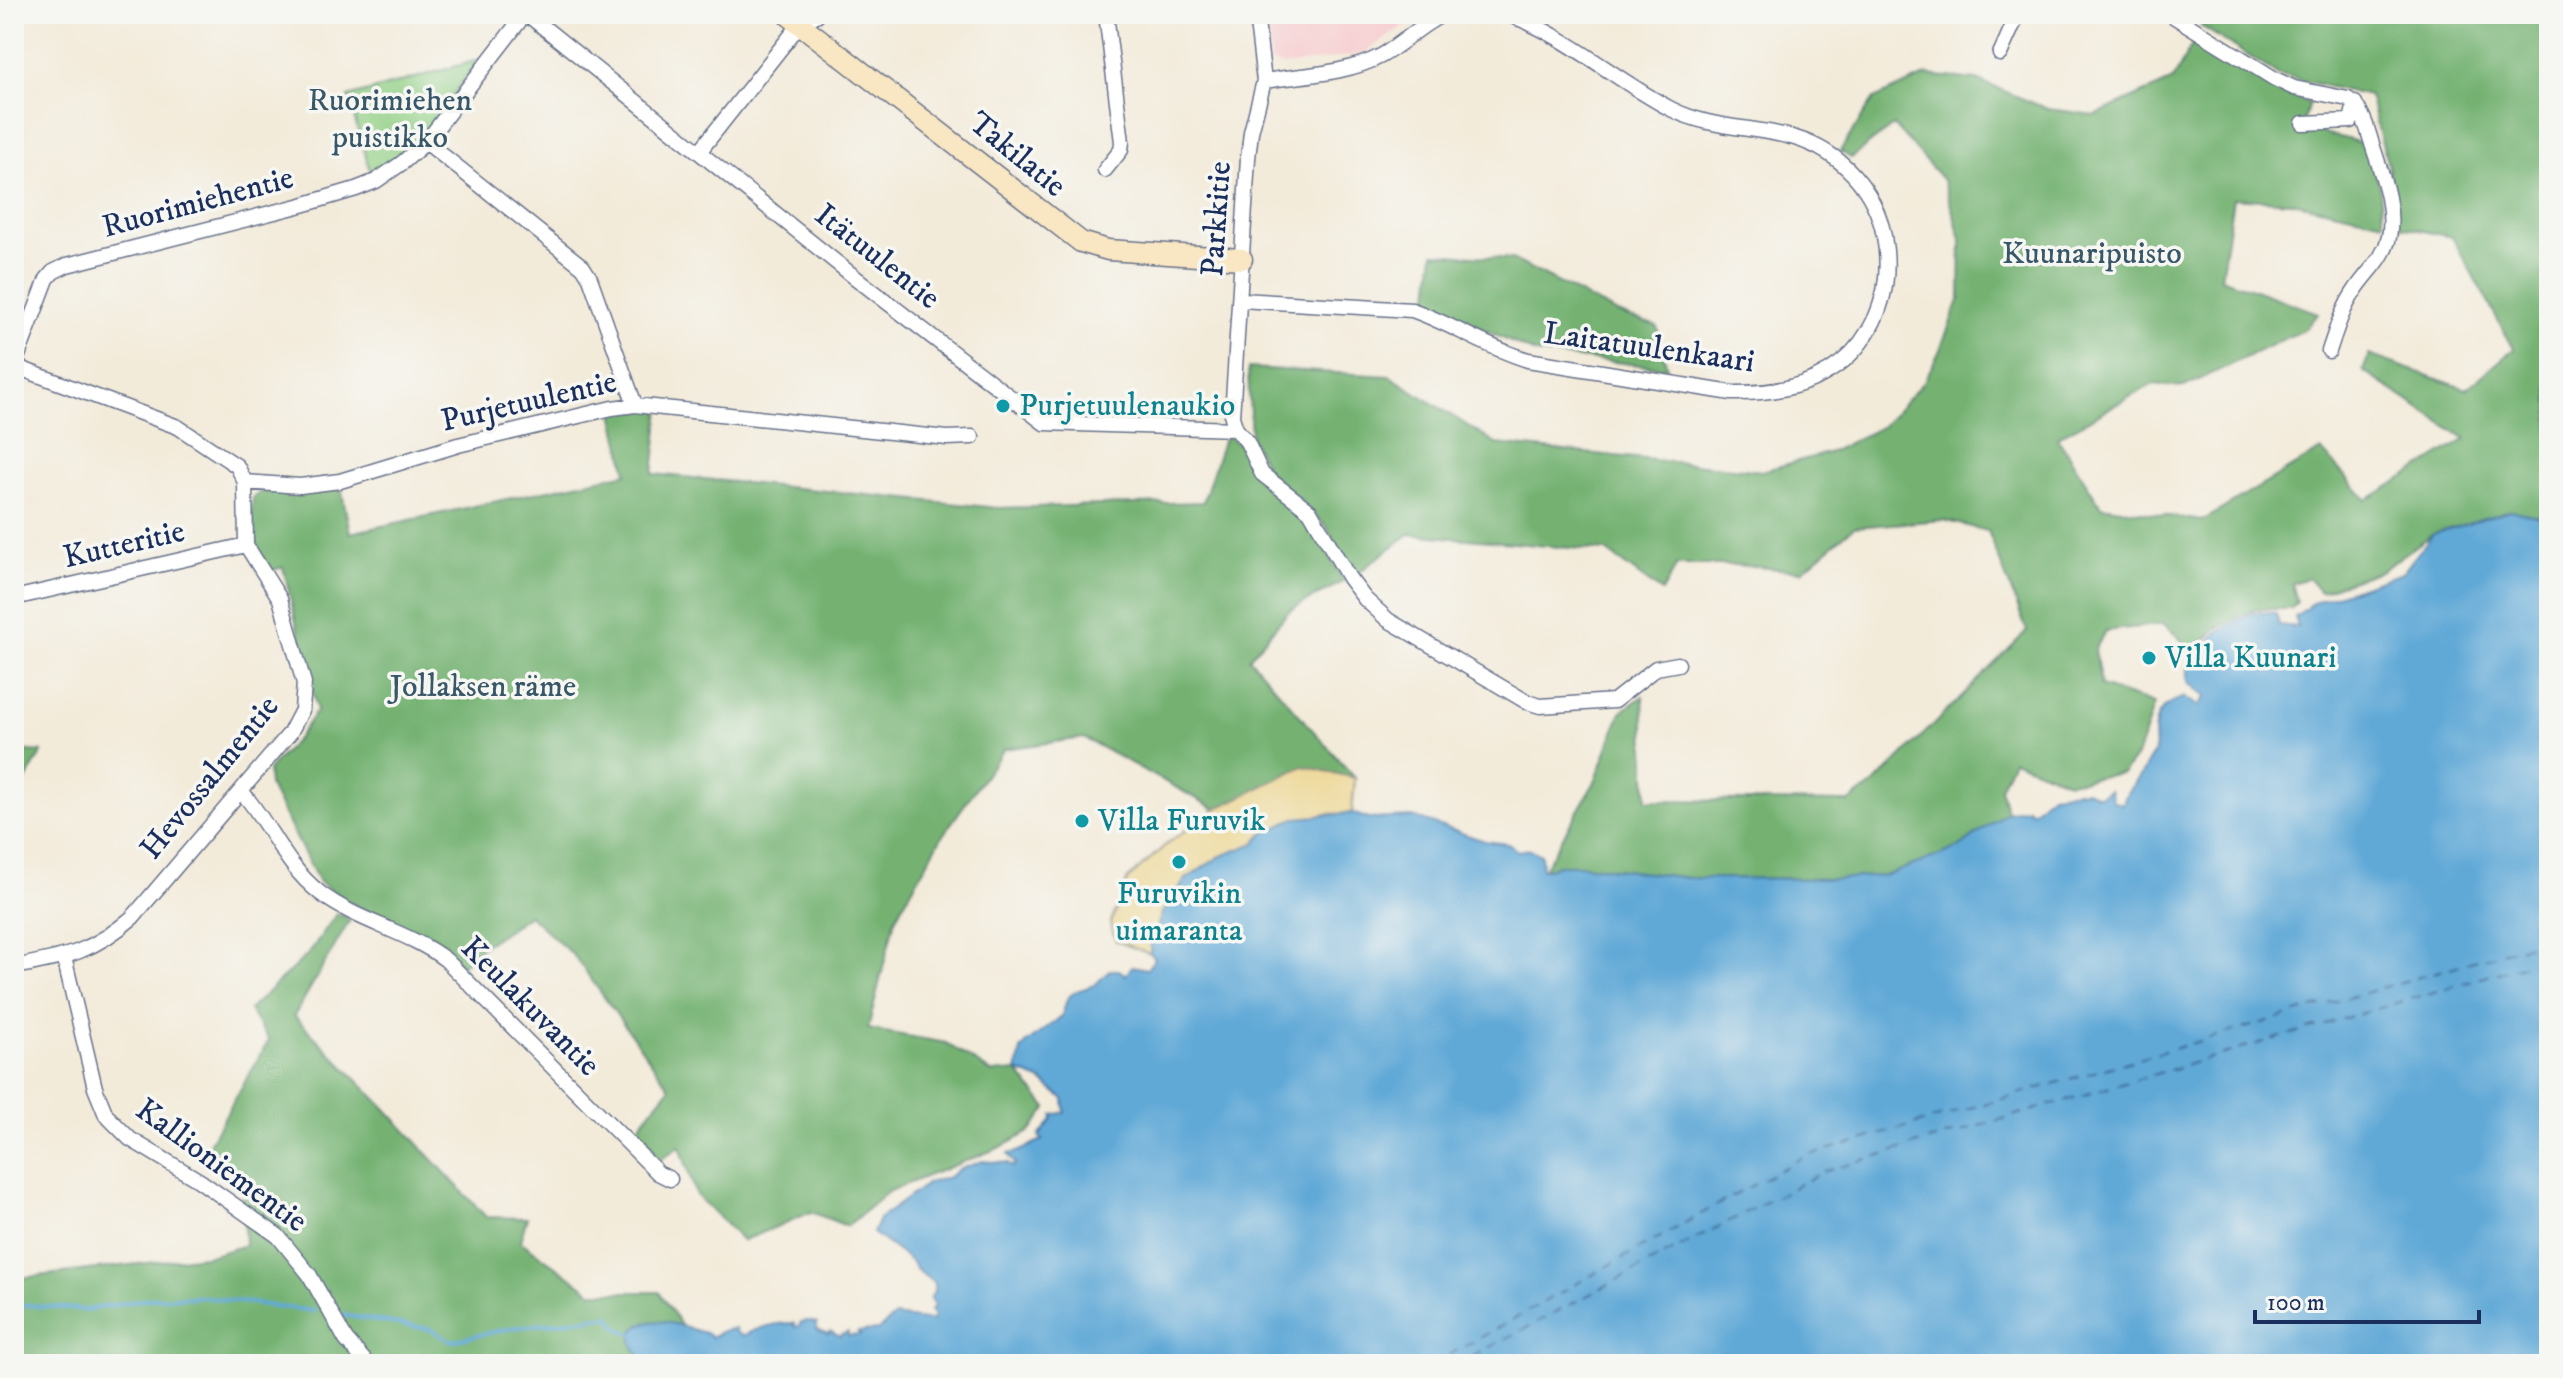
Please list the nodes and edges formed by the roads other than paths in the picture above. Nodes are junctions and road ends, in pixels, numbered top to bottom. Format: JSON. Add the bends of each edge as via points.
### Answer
{"nodes":[{"id":1,"x":526,"y":14,"type":"edge"},
{"id":2,"x":1106,"y":14,"type":"edge"},
{"id":3,"x":1256,"y":14,"type":"edge"},
{"id":4,"x":1444,"y":14,"type":"edge"},
{"id":5,"x":1507,"y":14,"type":"edge"},
{"id":6,"x":2018,"y":14,"type":"edge"},
{"id":7,"x":2170,"y":14,"type":"edge"},
{"id":8,"x":802,"y":17,"type":"edge"},
{"id":9,"x":2000,"y":54,"type":"dead end"},
{"id":10,"x":1264,"y":81,"type":"junction"},
{"id":11,"x":2355,"y":103,"type":"junction"},
{"id":12,"x":2303,"y":123,"type":"dead end"},
{"id":13,"x":426,"y":142,"type":"junction"},
{"id":14,"x":699,"y":152,"type":"junction"},
{"id":15,"x":1105,"y":170,"type":"dead end"},
{"id":16,"x":1242,"y":259,"type":"junction"},
{"id":17,"x":1240,"y":300,"type":"junction"},
{"id":18,"x":2329,"y":351,"type":"dead end"},
{"id":19,"x":14,"y":366,"type":"edge"},
{"id":20,"x":635,"y":405,"type":"junction"},
{"id":21,"x":1236,"y":429,"type":"junction"},
{"id":22,"x":972,"y":437,"type":"dead end"},
{"id":23,"x":245,"y":482,"type":"junction"},
{"id":24,"x":246,"y":545,"type":"junction"},
{"id":25,"x":14,"y":598,"type":"edge"},
{"id":26,"x":1678,"y":664,"type":"dead end"},
{"id":27,"x":241,"y":791,"type":"junction"},
{"id":28,"x":64,"y":957,"type":"junction"},
{"id":29,"x":14,"y":967,"type":"edge"},
{"id":30,"x":670,"y":1179,"type":"dead end"},
{"id":31,"x":364,"y":1360,"type":"dead end"}],
"edges":[{"from":1,"to":13,"type":"street","name":"Ruorimiehentie"},
{"from":1,"to":14,"type":"street","name":"Itätuulentie"},
{"from":2,"to":15,"type":"street","via":[[1122,142]]},
{"from":3,"to":10,"type":"street","name":"Parkkitie"},
{"from":4,"to":10,"type":"street","via":[[1365,63]]},
{"from":5,"to":17,"type":"street","name":"Laitatuulenkaari","via":[[1542,29],[1669,108],[1720,126],[1796,138],[1825,151],[1858,179],[1881,220],[1887,267],[1879,311],[1856,348],[1809,383],[1732,393],[1528,360],[1412,310]]},
{"from":6,"to":9,"type":"street"},
{"from":7,"to":11,"type":"street","via":[[2275,79]]},
{"from":8,"to":14,"type":"street"},
{"from":8,"to":16,"type":"street","name":"Takilatie","via":[[1081,242],[1108,250]]},
{"from":10,"to":16,"type":"street","name":"Parkkitie","via":[[1251,132]]},
{"from":11,"to":12,"type":"street","via":[[2351,121]]},
{"from":11,"to":18,"type":"street","via":[[2385,183],[2390,226],[2382,256],[2347,303]]},
{"from":13,"to":19,"type":"street","name":"Ruorimiehentie","via":[[389,173],[356,189],[59,268],[47,279]]},
{"from":13,"to":20,"type":"street","via":[[583,267]]},
{"from":14,"to":21,"type":"street","name":"Itätuulentie","via":[[1044,423]]},
{"from":16,"to":17,"type":"street","name":"Parkkitie"},
{"from":17,"to":21,"type":"street","name":"Parkkitie","via":[[1232,417]]},
{"from":19,"to":23,"type":"street","via":[[178,427],[237,466]]},
{"from":20,"to":22,"type":"street","name":"Purjetuulentie"},
{"from":20,"to":23,"type":"street","name":"Purjetuulentie","via":[[458,445],[340,481],[300,486]]},
{"from":21,"to":26,"type":"street","via":[[1262,474],[1310,511],[1374,609],[1527,702],[1540,706],[1614,701],[1656,668]]},
{"from":23,"to":24,"type":"street"},
{"from":24,"to":25,"type":"street","name":"Kutteritie"},
{"from":24,"to":27,"type":"street","name":"Hevossalmentie","via":[[280,599],[305,697],[295,726]]},
{"from":27,"to":28,"type":"street","name":"Hevossalmentie","via":[[133,917],[97,945]]},
{"from":27,"to":30,"type":"street","name":"Keulakuvantie","via":[[280,851],[312,887],[446,960],[647,1163]]},
{"from":28,"to":29,"type":"street","name":"Hevossalmentie"},
{"from":28,"to":31,"type":"street","name":"Kallioniementie","via":[[106,1115],[130,1139],[278,1236]]}]}
